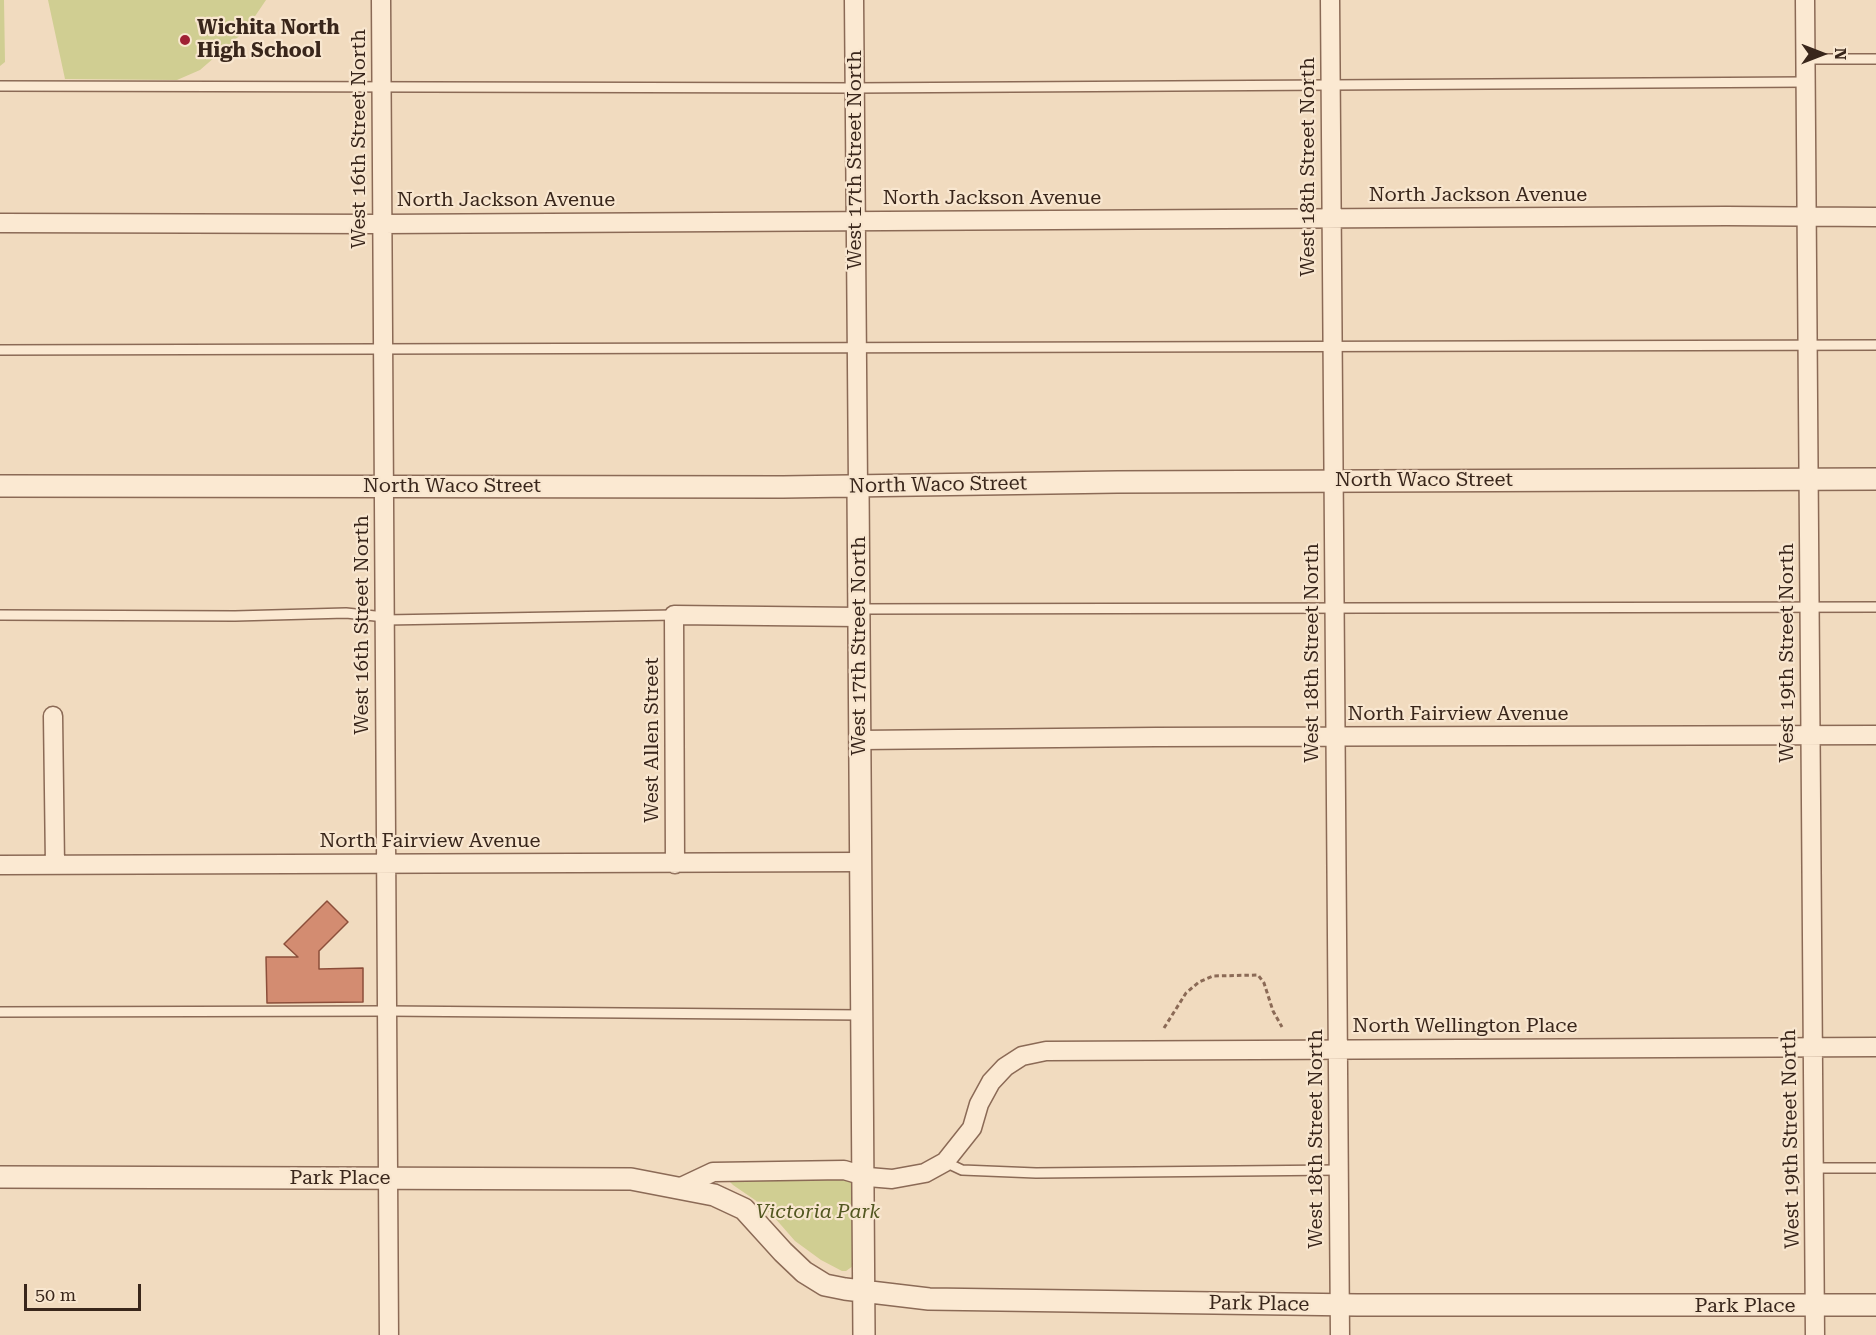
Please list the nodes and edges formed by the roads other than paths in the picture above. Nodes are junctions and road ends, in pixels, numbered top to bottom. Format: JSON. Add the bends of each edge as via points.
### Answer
{"nodes":[{"id":1,"x":381,"y":0,"type":"edge"},
{"id":2,"x":854,"y":0,"type":"edge"},
{"id":3,"x":1330,"y":0,"type":"edge"},
{"id":4,"x":1805,"y":0,"type":"edge"},
{"id":5,"x":1806,"y":59,"type":"junction"},
{"id":6,"x":1876,"y":59,"type":"edge"},
{"id":7,"x":1806,"y":82,"type":"junction"},
{"id":8,"x":1330,"y":85,"type":"junction"},
{"id":9,"x":0,"y":86,"type":"edge"},
{"id":10,"x":382,"y":87,"type":"junction"},
{"id":11,"x":855,"y":88,"type":"junction"},
{"id":12,"x":1808,"y":217,"type":"junction"},
{"id":13,"x":1876,"y":217,"type":"edge"},
{"id":14,"x":1331,"y":219,"type":"junction"},
{"id":15,"x":856,"y":221,"type":"junction"},
{"id":16,"x":0,"y":223,"type":"edge"},
{"id":17,"x":382,"y":224,"type":"junction"},
{"id":18,"x":1808,"y":345,"type":"junction"},
{"id":19,"x":1876,"y":345,"type":"edge"},
{"id":20,"x":1332,"y":346,"type":"junction"},
{"id":21,"x":857,"y":347,"type":"junction"},
{"id":22,"x":383,"y":349,"type":"junction"},
{"id":23,"x":0,"y":350,"type":"edge"},
{"id":24,"x":1809,"y":478,"type":"junction"},
{"id":25,"x":1876,"y":479,"type":"edge"},
{"id":26,"x":1333,"y":481,"type":"junction"},
{"id":27,"x":0,"y":486,"type":"edge"},
{"id":28,"x":384,"y":486,"type":"junction"},
{"id":29,"x":858,"y":486,"type":"junction"},
{"id":30,"x":1810,"y":607,"type":"junction"},
{"id":31,"x":1876,"y":607,"type":"edge"},
{"id":32,"x":1334,"y":608,"type":"junction"},
{"id":33,"x":859,"y":613,"type":"junction"},
{"id":34,"x":0,"y":615,"type":"edge"},
{"id":35,"x":674,"y":615,"type":"junction"},
{"id":36,"x":385,"y":618,"type":"junction"},
{"id":37,"x":53,"y":716,"type":"dead end"},
{"id":38,"x":1876,"y":735,"type":"edge"},
{"id":39,"x":1810,"y":736,"type":"junction"},
{"id":40,"x":1335,"y":737,"type":"junction"},
{"id":41,"x":860,"y":740,"type":"junction"},
{"id":42,"x":861,"y":862,"type":"junction"},
{"id":43,"x":386,"y":864,"type":"junction"},
{"id":44,"x":675,"y":864,"type":"junction"},
{"id":45,"x":0,"y":865,"type":"edge"},
{"id":46,"x":55,"y":865,"type":"junction"},
{"id":47,"x":387,"y":1011,"type":"junction"},
{"id":48,"x":0,"y":1012,"type":"edge"},
{"id":49,"x":862,"y":1015,"type":"junction"},
{"id":50,"x":1812,"y":1047,"type":"junction"},
{"id":51,"x":1876,"y":1047,"type":"edge"},
{"id":52,"x":1338,"y":1049,"type":"junction"},
{"id":53,"x":945,"y":1162,"type":"junction"},
{"id":54,"x":1814,"y":1168,"type":"junction"},
{"id":55,"x":1876,"y":1168,"type":"edge"},
{"id":56,"x":1339,"y":1170,"type":"junction"},
{"id":57,"x":863,"y":1176,"type":"junction"},
{"id":58,"x":0,"y":1177,"type":"edge"},
{"id":59,"x":388,"y":1178,"type":"junction"},
{"id":60,"x":679,"y":1188,"type":"junction"},
{"id":61,"x":864,"y":1291,"type":"junction"},
{"id":62,"x":1340,"y":1305,"type":"junction"},
{"id":63,"x":1876,"y":1305,"type":"edge"},
{"id":64,"x":1815,"y":1306,"type":"junction"},
{"id":65,"x":389,"y":1335,"type":"edge"},
{"id":66,"x":864,"y":1335,"type":"edge"},
{"id":67,"x":1340,"y":1335,"type":"edge"},
{"id":68,"x":1815,"y":1335,"type":"edge"}],
"edges":[{"from":1,"to":10,"type":"street","name":"West 16th Street North"},
{"from":2,"to":11,"type":"street","name":"West 17th Street North"},
{"from":3,"to":8,"type":"street","name":"West 18th Street North"},
{"from":4,"to":5,"type":"street","name":"West 19th Street North"},
{"from":5,"to":6,"type":"lane"},
{"from":5,"to":7,"type":"street","name":"West 19th Street North"},
{"from":7,"to":8,"type":"lane"},
{"from":7,"to":12,"type":"street","name":"West 19th Street North"},
{"from":8,"to":11,"type":"lane"},
{"from":8,"to":14,"type":"street","name":"West 18th Street North"},
{"from":9,"to":10,"type":"lane"},
{"from":10,"to":11,"type":"lane"},
{"from":10,"to":17,"type":"street","name":"West 16th Street North"},
{"from":11,"to":15,"type":"street","name":"West 17th Street North"},
{"from":12,"to":13,"type":"street","name":"North Jackson Avenue"},
{"from":12,"to":14,"type":"street","name":"North Jackson Avenue"},
{"from":12,"to":18,"type":"street","name":"West 19th Street North"},
{"from":14,"to":15,"type":"street","name":"North Jackson Avenue"},
{"from":14,"to":20,"type":"street","name":"West 18th Street North"},
{"from":15,"to":17,"type":"street","name":"North Jackson Avenue"},
{"from":15,"to":21,"type":"street","name":"West 17th Street North"},
{"from":16,"to":17,"type":"street","name":"North Jackson Avenue"},
{"from":17,"to":22,"type":"street","name":"West 16th Street North"},
{"from":18,"to":19,"type":"lane"},
{"from":18,"to":20,"type":"lane"},
{"from":18,"to":24,"type":"street","name":"West 19th Street North"},
{"from":20,"to":21,"type":"lane"},
{"from":20,"to":26,"type":"street","name":"West 18th Street North"},
{"from":21,"to":22,"type":"lane"},
{"from":21,"to":29,"type":"street","name":"West 17th Street North"},
{"from":22,"to":23,"type":"lane"},
{"from":22,"to":28,"type":"street","name":"West 16th Street North"},
{"from":24,"to":25,"type":"street","name":"North Waco Street"},
{"from":24,"to":26,"type":"street","name":"North Waco Street"},
{"from":24,"to":30,"type":"street","name":"West 19th Street North"},
{"from":26,"to":29,"type":"street","name":"North Waco Street"},
{"from":26,"to":32,"type":"street","name":"West 18th Street North"},
{"from":27,"to":28,"type":"street","name":"North Waco Street"},
{"from":28,"to":29,"type":"street","name":"North Waco Street"},
{"from":28,"to":36,"type":"street","name":"West 16th Street North"},
{"from":29,"to":33,"type":"street","name":"West 17th Street North"},
{"from":30,"to":31,"type":"lane"},
{"from":30,"to":32,"type":"lane"},
{"from":30,"to":39,"type":"street","name":"West 19th Street North"},
{"from":32,"to":33,"type":"lane"},
{"from":32,"to":40,"type":"street","name":"West 18th Street North"},
{"from":33,"to":35,"type":"street"},
{"from":33,"to":41,"type":"street","name":"West 17th Street North"},
{"from":34,"to":36,"type":"lane","via":[[346,614]]},
{"from":35,"to":36,"type":"lane"},
{"from":35,"to":44,"type":"street","name":"West Allen Street"},
{"from":36,"to":43,"type":"street","name":"West 16th Street North"},
{"from":37,"to":46,"type":"street"},
{"from":38,"to":39,"type":"street","name":"North Fairview Avenue"},
{"from":39,"to":40,"type":"street","name":"North Fairview Avenue"},
{"from":39,"to":50,"type":"street","name":"West 19th Street North"},
{"from":40,"to":41,"type":"street","name":"North Fairview Avenue"},
{"from":40,"to":52,"type":"street","name":"West 18th Street North"},
{"from":41,"to":42,"type":"street","name":"West 17th Street North"},
{"from":42,"to":44,"type":"street","name":"North Fairview Avenue"},
{"from":42,"to":49,"type":"street","name":"West 17th Street North"},
{"from":43,"to":44,"type":"street","name":"North Fairview Avenue"},
{"from":43,"to":46,"type":"street","name":"North Fairview Avenue"},
{"from":43,"to":47,"type":"street","name":"West 16th Street North"},
{"from":45,"to":46,"type":"street","name":"North Fairview Avenue"},
{"from":47,"to":48,"type":"lane"},
{"from":47,"to":49,"type":"lane"},
{"from":47,"to":59,"type":"street","name":"West 16th Street North"},
{"from":49,"to":57,"type":"street","name":"West 17th Street North"},
{"from":50,"to":51,"type":"street","name":"North Wellington Place"},
{"from":50,"to":52,"type":"street","name":"North Wellington Place"},
{"from":50,"to":54,"type":"street","name":"West 19th Street North"},
{"from":52,"to":53,"type":"street","name":"North Wellington Place","via":[[1046,1051],[1022,1056],[991,1082],[972,1128]]},
{"from":52,"to":56,"type":"street","name":"West 18th Street North"},
{"from":53,"to":56,"type":"lane","via":[[962,1170],[1036,1173]]},
{"from":53,"to":57,"type":"street","name":"North Wellington Place","via":[[924,1173],[892,1179]]},
{"from":54,"to":55,"type":"lane"},
{"from":54,"to":64,"type":"street","name":"West 19th Street North"},
{"from":56,"to":62,"type":"street","name":"West 18th Street North"},
{"from":57,"to":60,"type":"street","via":[[844,1170],[713,1172]]},
{"from":57,"to":61,"type":"street","name":"West 17th Street North"},
{"from":58,"to":59,"type":"street","name":"Park Place"},
{"from":59,"to":60,"type":"street","name":"Park Place","via":[[631,1179]]},
{"from":59,"to":65,"type":"street","name":"West 16th Street North"},
{"from":60,"to":61,"type":"street","name":"Park Place","via":[[714,1194],[744,1209],[804,1272],[825,1285]]},
{"from":61,"to":62,"type":"street","name":"Park Place","via":[[929,1299]]},
{"from":61,"to":66,"type":"street","name":"West 17th Street North"},
{"from":62,"to":64,"type":"street","name":"Park Place"},
{"from":62,"to":67,"type":"street","name":"West 18th Street North"},
{"from":63,"to":64,"type":"street","name":"Park Place"},
{"from":64,"to":68,"type":"street","name":"West 19th Street North"}]}
